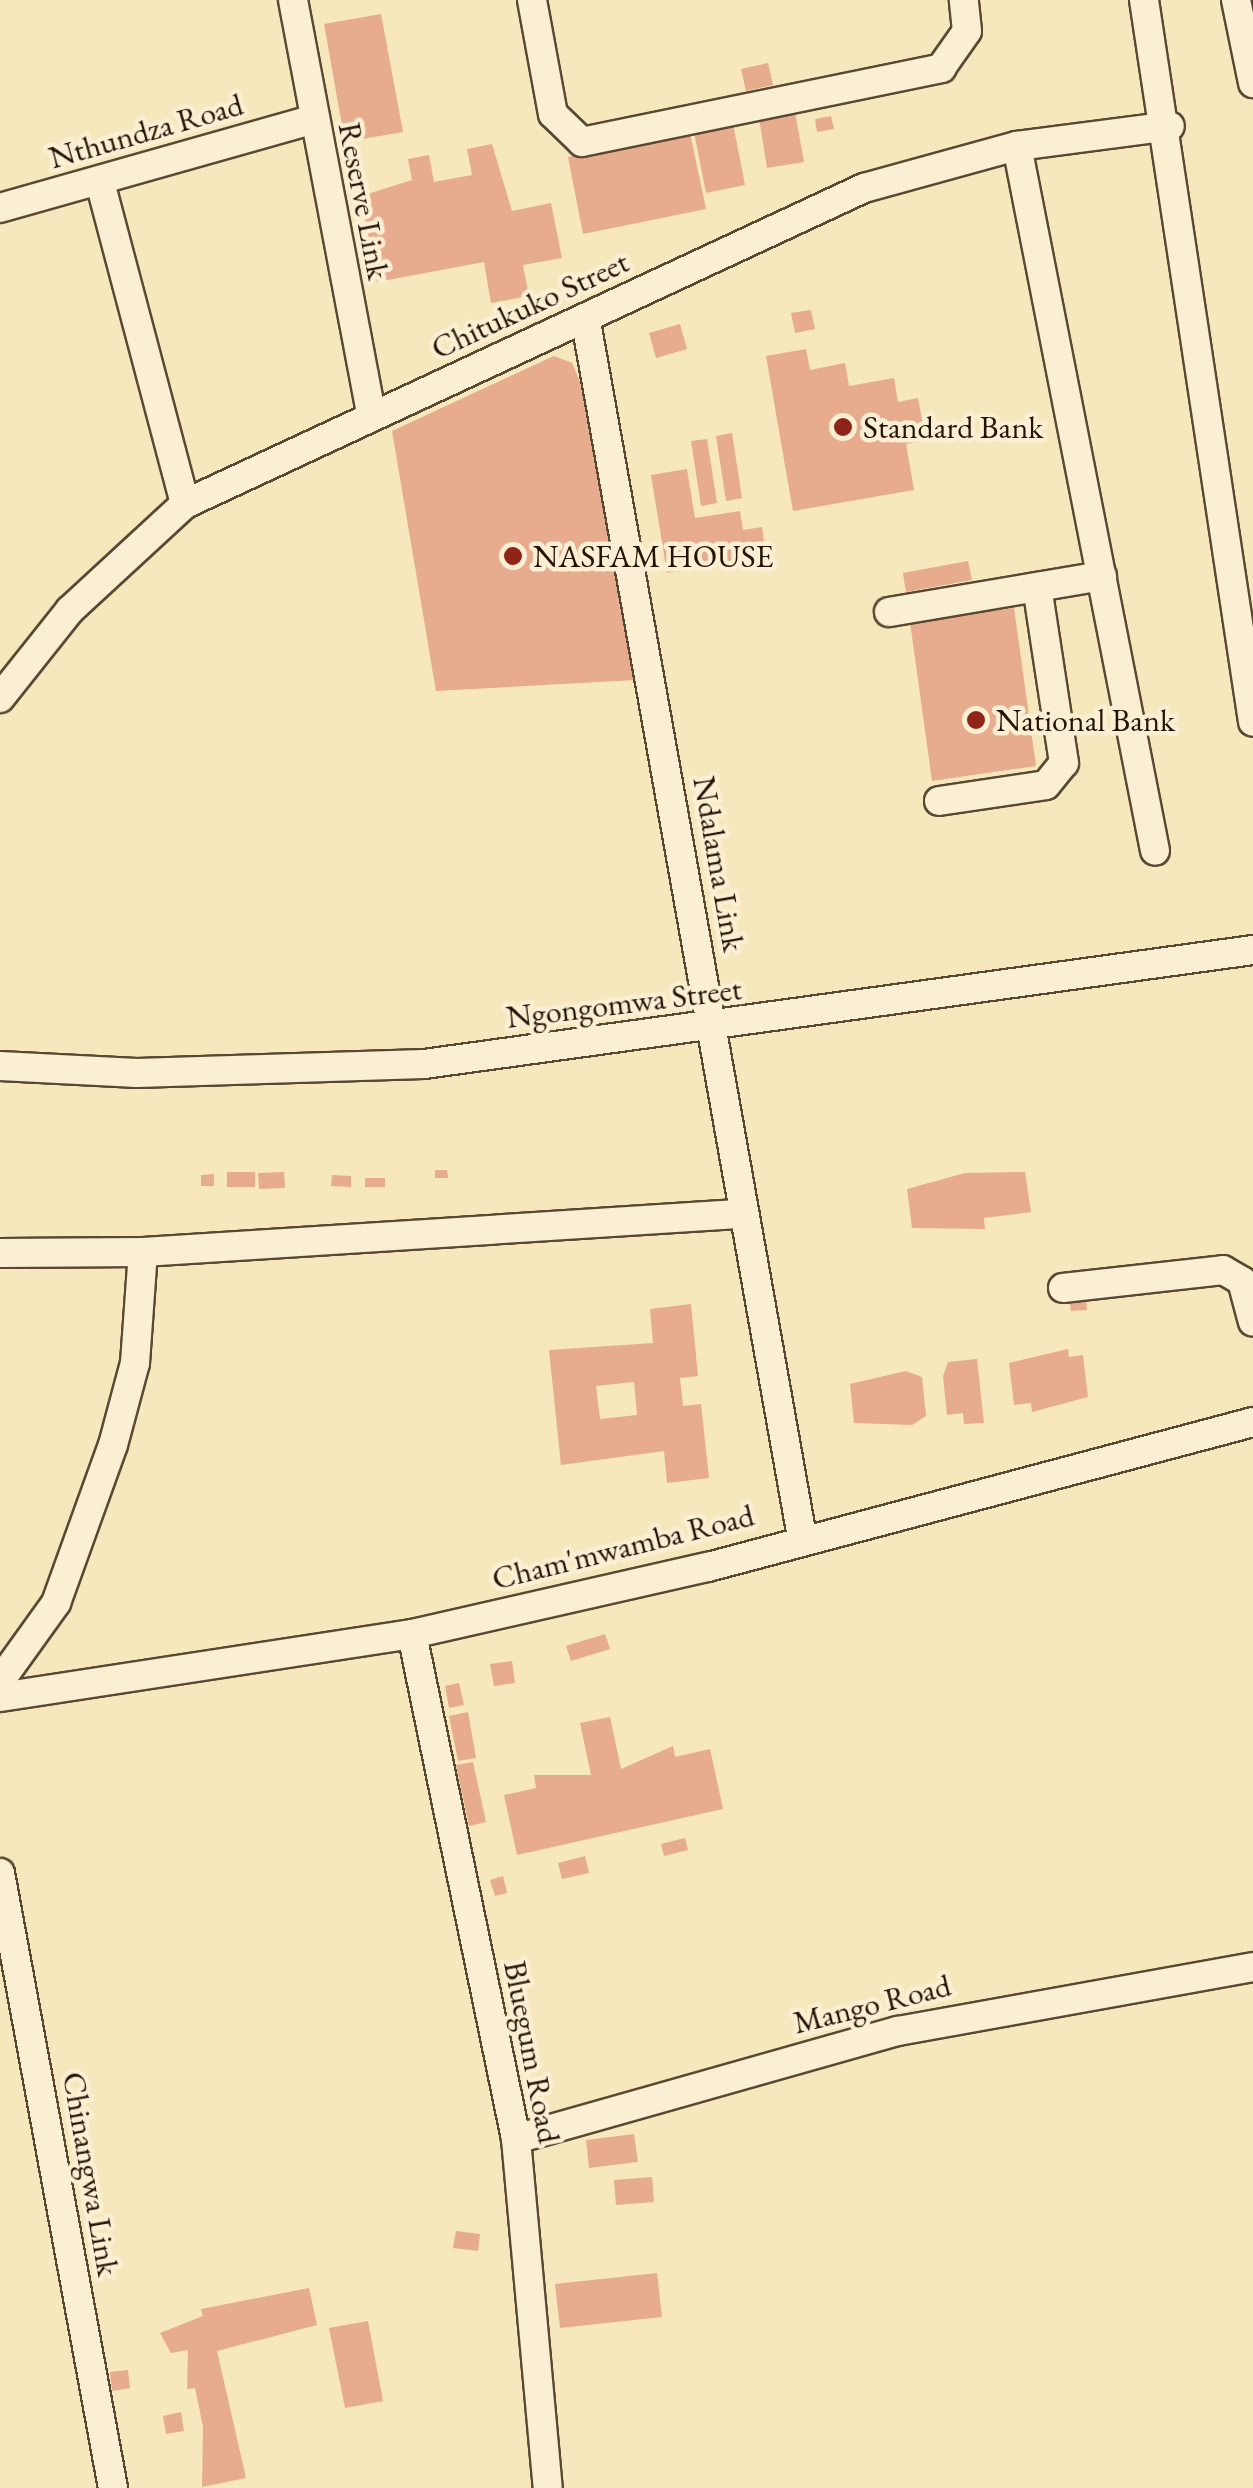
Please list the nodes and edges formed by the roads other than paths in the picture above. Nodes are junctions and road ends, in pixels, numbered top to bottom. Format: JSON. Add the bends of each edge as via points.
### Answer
{"nodes":[{"id":1,"x":293,"y":0,"type":"edge"},
{"id":2,"x":532,"y":0,"type":"edge"},
{"id":3,"x":964,"y":0,"type":"edge"},
{"id":4,"x":1144,"y":0,"type":"edge"},
{"id":5,"x":1236,"y":0,"type":"edge"},
{"id":6,"x":1253,"y":83,"type":"edge"},
{"id":7,"x":312,"y":120,"type":"junction"},
{"id":8,"x":1170,"y":126,"type":"junction"},
{"id":9,"x":1017,"y":146,"type":"junction"},
{"id":10,"x":100,"y":182,"type":"junction"},
{"id":11,"x":0,"y":208,"type":"edge"},
{"id":12,"x":586,"y":322,"type":"junction"},
{"id":13,"x":370,"y":414,"type":"junction"},
{"id":14,"x":185,"y":504,"type":"junction"},
{"id":15,"x":1102,"y":576,"type":"junction"},
{"id":16,"x":1037,"y":587,"type":"junction"},
{"id":17,"x":890,"y":612,"type":"dead end"},
{"id":18,"x":1248,"y":645,"type":"edge"},
{"id":19,"x":0,"y":698,"type":"edge"},
{"id":20,"x":1253,"y":722,"type":"edge"},
{"id":21,"x":939,"y":800,"type":"dead end"},
{"id":22,"x":1155,"y":851,"type":"dead end"},
{"id":23,"x":1253,"y":950,"type":"edge"},
{"id":24,"x":711,"y":1028,"type":"junction"},
{"id":25,"x":0,"y":1066,"type":"edge"},
{"id":26,"x":738,"y":1214,"type":"junction"},
{"id":27,"x":144,"y":1252,"type":"junction"},
{"id":28,"x":0,"y":1253,"type":"edge"},
{"id":29,"x":1063,"y":1288,"type":"dead end"},
{"id":30,"x":1253,"y":1322,"type":"edge"},
{"id":31,"x":1253,"y":1422,"type":"edge"},
{"id":32,"x":802,"y":1538,"type":"junction"},
{"id":33,"x":412,"y":1634,"type":"junction"},
{"id":34,"x":0,"y":1682,"type":"edge"},
{"id":35,"x":0,"y":1697,"type":"edge"},
{"id":36,"x":0,"y":1873,"type":"edge"},
{"id":37,"x":1253,"y":1967,"type":"edge"},
{"id":38,"x":516,"y":2139,"type":"junction"},
{"id":39,"x":113,"y":2488,"type":"edge"},
{"id":40,"x":548,"y":2488,"type":"edge"}],
"edges":[{"from":1,"to":7,"type":"street","name":"Reserve Link"},
{"from":2,"to":3,"type":"street","via":[[553,114],[582,142],[941,68],[966,31]]},
{"from":4,"to":8,"type":"street"},
{"from":5,"to":6,"type":"street"},
{"from":7,"to":10,"type":"street","name":"Nthundza Road"},
{"from":7,"to":13,"type":"street","name":"Reserve Link"},
{"from":8,"to":9,"type":"street","name":"Chitukuko Street"},
{"from":8,"to":18,"type":"street"},
{"from":9,"to":12,"type":"street","name":"Chitukuko Street","via":[[930,166],[794,216]]},
{"from":9,"to":15,"type":"street"},
{"from":10,"to":11,"type":"street","name":"Nthundza Road"},
{"from":10,"to":14,"type":"street"},
{"from":12,"to":13,"type":"street","name":"Chitukuko Street"},
{"from":12,"to":24,"type":"street","name":"Ndalama Link"},
{"from":13,"to":14,"type":"street","name":"Chitukuko Street"},
{"from":14,"to":19,"type":"street","name":"Chitukuko Street","via":[[70,610]]},
{"from":15,"to":16,"type":"street"},
{"from":15,"to":22,"type":"street"},
{"from":16,"to":17,"type":"street"},
{"from":16,"to":21,"type":"street","via":[[1064,763],[1046,785]]},
{"from":18,"to":20,"type":"street"},
{"from":23,"to":24,"type":"street","name":"Ngongomwa Street"},
{"from":24,"to":25,"type":"street","name":"Ngongomwa Street","via":[[424,1064],[137,1073]]},
{"from":24,"to":26,"type":"street","name":"Ndalama Link"},
{"from":26,"to":27,"type":"street"},
{"from":26,"to":32,"type":"street","name":"Ndalama Link"},
{"from":27,"to":28,"type":"street"},
{"from":27,"to":34,"type":"street","via":[[135,1362],[113,1444],[56,1602]]},
{"from":29,"to":30,"type":"street","via":[[1223,1270],[1242,1282]]},
{"from":31,"to":32,"type":"street","name":"Cham'mwamba Road"},
{"from":32,"to":33,"type":"street","name":"Cham'mwamba Road"},
{"from":33,"to":35,"type":"street","name":"Cham'mwamba Road"},
{"from":33,"to":38,"type":"street","name":"Bluegum Road"},
{"from":36,"to":39,"type":"street","name":"Chinangwa Link"},
{"from":37,"to":38,"type":"street","name":"Mango Road","via":[[898,2030]]},
{"from":38,"to":40,"type":"street","name":"Bluegum Road"}]}
